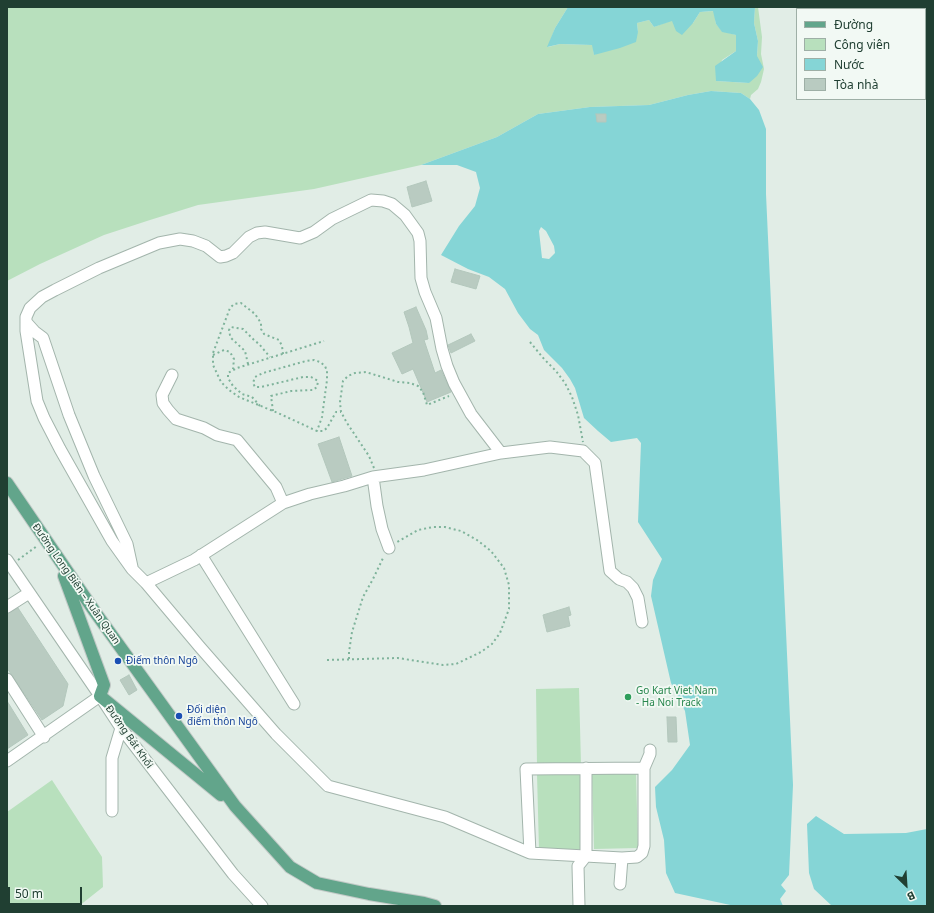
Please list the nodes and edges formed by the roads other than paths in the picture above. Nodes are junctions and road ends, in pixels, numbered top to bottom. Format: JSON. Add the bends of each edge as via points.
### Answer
{"nodes":[{"id":1,"x":26,"y":322,"type":"junction"},
{"id":2,"x":172,"y":375,"type":"dead end"},
{"id":3,"x":501,"y":453,"type":"junction"},
{"id":4,"x":374,"y":476,"type":"junction"},
{"id":5,"x":7,"y":483,"type":"edge"},
{"id":6,"x":283,"y":503,"type":"junction"},
{"id":7,"x":389,"y":548,"type":"road end"},
{"id":8,"x":201,"y":555,"type":"junction"},
{"id":9,"x":58,"y":560,"type":"junction"},
{"id":10,"x":11,"y":561,"type":"edge"},
{"id":11,"x":132,"y":569,"type":"junction"},
{"id":12,"x":146,"y":582,"type":"junction"},
{"id":13,"x":29,"y":593,"type":"junction"},
{"id":14,"x":7,"y":607,"type":"edge"},
{"id":15,"x":642,"y":622,"type":"dead end"},
{"id":16,"x":7,"y":679,"type":"edge"},
{"id":17,"x":100,"y":696,"type":"junction"},
{"id":18,"x":294,"y":704,"type":"dead end"},
{"id":19,"x":121,"y":728,"type":"junction"},
{"id":20,"x":44,"y":737,"type":"junction"},
{"id":21,"x":650,"y":750,"type":"dead end"},
{"id":22,"x":7,"y":761,"type":"edge"},
{"id":23,"x":586,"y":768,"type":"junction"},
{"id":24,"x":644,"y":768,"type":"junction"},
{"id":25,"x":235,"y":806,"type":"junction"},
{"id":26,"x":112,"y":811,"type":"dead end"},
{"id":27,"x":530,"y":853,"type":"junction"},
{"id":28,"x":586,"y":856,"type":"junction"},
{"id":29,"x":622,"y":858,"type":"junction"},
{"id":30,"x":620,"y":884,"type":"dead end"},
{"id":31,"x":262,"y":906,"type":"edge"},
{"id":32,"x":435,"y":906,"type":"edge"},
{"id":33,"x":579,"y":906,"type":"edge"}],
"edges":[{"from":1,"to":3,"type":"street","via":[[30,308],[42,297],[99,268],[160,244],[180,240],[193,241],[220,256],[226,256],[234,253],[249,237],[257,233],[300,238],[371,200],[383,200],[405,215],[418,233],[421,278],[436,318],[447,366],[471,414]]},
{"from":1,"to":11,"type":"street","via":[[43,338],[69,415],[94,476],[127,544]]},
{"from":1,"to":11,"type":"street","via":[[33,381],[44,418],[112,541]]},
{"from":2,"to":6,"type":"street","via":[[162,395],[168,410],[176,419],[237,440],[276,487]]},
{"from":3,"to":4,"type":"street","via":[[424,470]]},
{"from":3,"to":15,"type":"street","via":[[550,447],[583,451],[595,463],[610,571],[633,588],[638,598]]},
{"from":4,"to":6,"type":"street"},
{"from":4,"to":7,"type":"street","via":[[377,506]]},
{"from":5,"to":9,"type":"main road","name":"Đường Long Biên – Xuân Quan"},
{"from":6,"to":8,"type":"street"},
{"from":8,"to":12,"type":"street"},
{"from":8,"to":18,"type":"street"},
{"from":9,"to":17,"type":"main road","via":[[104,685]]},
{"from":9,"to":25,"type":"main road","name":"Đường Long Biên – Xuân Quan"},
{"from":10,"to":13,"type":"street","name":"Đường Bát Khối"},
{"from":11,"to":12,"type":"street"},
{"from":12,"to":27,"type":"street","via":[[198,646],[276,734],[328,786],[445,817]]},
{"from":13,"to":14,"type":"street"},
{"from":13,"to":17,"type":"street","name":"Đường Bát Khối"},
{"from":16,"to":20,"type":"street"},
{"from":17,"to":19,"type":"street","name":"Đường Bát Khối"},
{"from":17,"to":20,"type":"street"},
{"from":17,"to":25,"type":"main road"},
{"from":19,"to":26,"type":"street","via":[[112,758]]},
{"from":19,"to":31,"type":"street","name":"Đường Bát Khối","via":[[233,874]]},
{"from":20,"to":22,"type":"street"},
{"from":21,"to":24,"type":"street"},
{"from":23,"to":24,"type":"street"},
{"from":23,"to":27,"type":"street","via":[[526,769]]},
{"from":23,"to":28,"type":"street"},
{"from":24,"to":29,"type":"street","via":[[644,846],[642,853],[637,857]]},
{"from":25,"to":32,"type":"main road","name":"Đường Long Biên – Xuân Quan","via":[[290,867],[316,883]]},
{"from":27,"to":28,"type":"street"},
{"from":28,"to":29,"type":"street"},
{"from":28,"to":33,"type":"street","via":[[578,866]]},
{"from":29,"to":30,"type":"street"}]}
